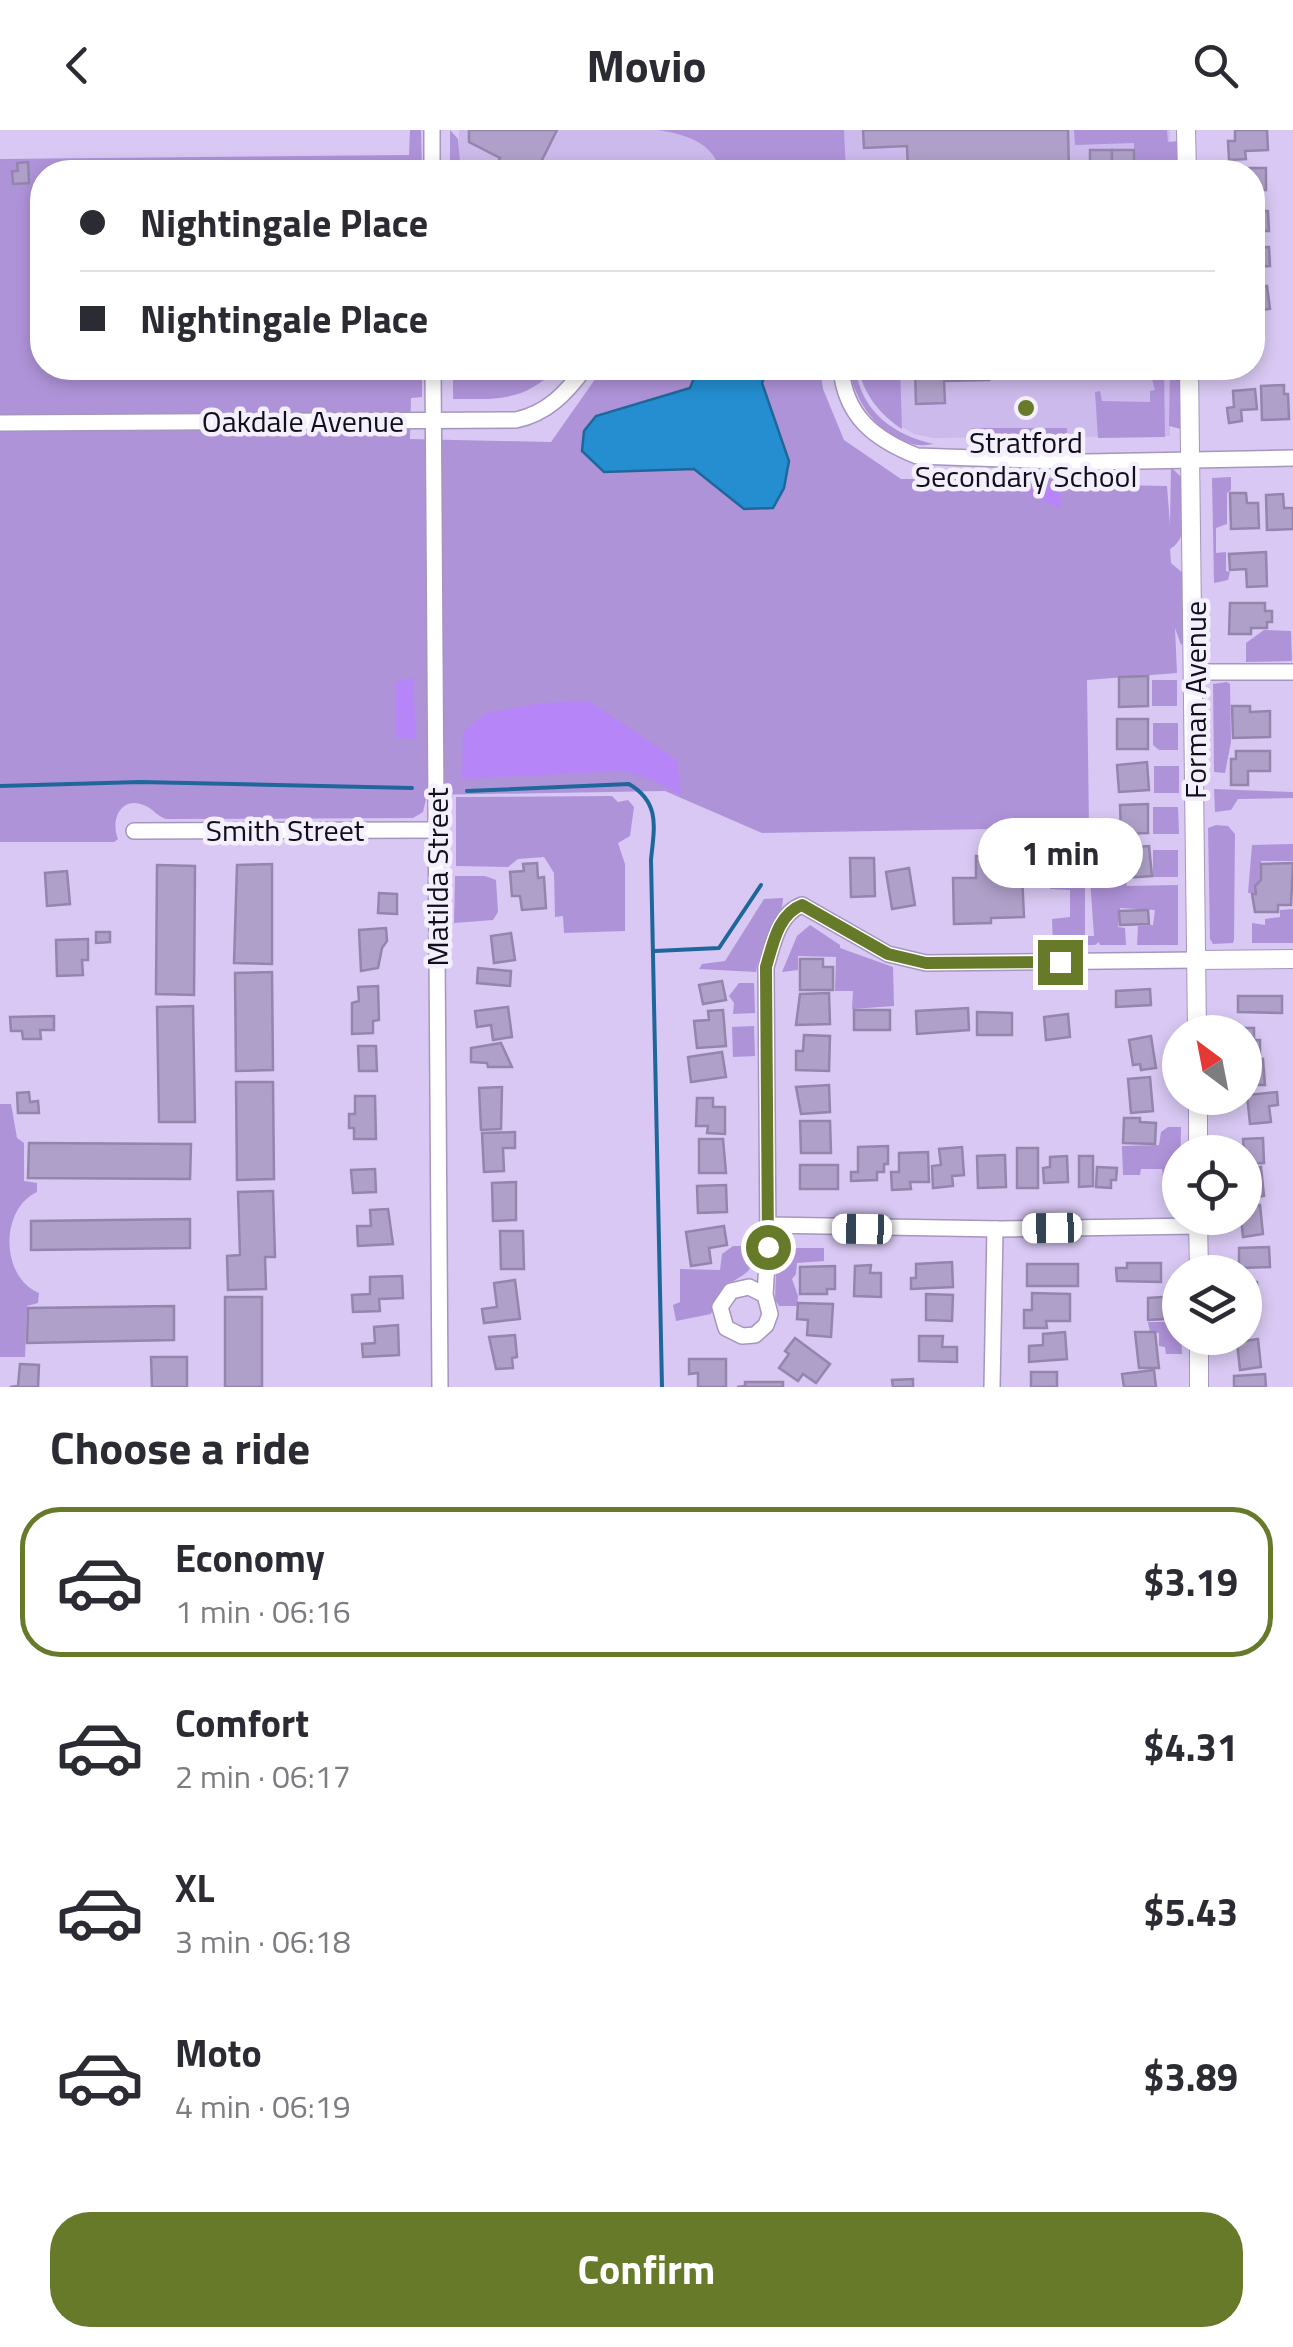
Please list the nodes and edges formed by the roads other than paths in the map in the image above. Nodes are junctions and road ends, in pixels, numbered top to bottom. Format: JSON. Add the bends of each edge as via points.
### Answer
{"nodes":[{"id":1,"x":432,"y":130,"type":"edge"},
{"id":2,"x":1186,"y":130,"type":"edge"},
{"id":3,"x":432,"y":160,"type":"edge"},
{"id":4,"x":1186,"y":160,"type":"edge"},
{"id":5,"x":433,"y":380,"type":"edge"},
{"id":6,"x":574,"y":380,"type":"edge"},
{"id":7,"x":841,"y":380,"type":"edge"},
{"id":8,"x":1190,"y":380,"type":"edge"},
{"id":9,"x":433,"y":420,"type":"junction"},
{"id":10,"x":0,"y":423,"type":"edge"},
{"id":11,"x":1293,"y":458,"type":"edge"},
{"id":12,"x":1192,"y":462,"type":"junction"},
{"id":13,"x":1196,"y":672,"type":"junction"},
{"id":14,"x":1293,"y":672,"type":"edge"},
{"id":15,"x":436,"y":830,"type":"junction"},
{"id":16,"x":134,"y":831,"type":"dead end"},
{"id":17,"x":1293,"y":959,"type":"edge"},
{"id":18,"x":1197,"y":960,"type":"junction"},
{"id":19,"x":1197,"y":1015,"type":"edge"},
{"id":20,"x":1162,"y":1223,"type":"edge"},
{"id":21,"x":768,"y":1226,"type":"junction"},
{"id":22,"x":996,"y":1229,"type":"junction"},
{"id":23,"x":764,"y":1295,"type":"dead end"},
{"id":24,"x":1199,"y":1355,"type":"edge"},
{"id":25,"x":440,"y":1387,"type":"edge"},
{"id":26,"x":992,"y":1387,"type":"edge"},
{"id":27,"x":1199,"y":1387,"type":"edge"}],
"edges":[{"from":1,"to":3,"type":"street"},
{"from":2,"to":4,"type":"street"},
{"from":5,"to":9,"type":"street","name":"Matilda Street"},
{"from":6,"to":9,"type":"street","name":"Oakdale Avenue","via":[[554,404],[532,416]]},
{"from":7,"to":12,"type":"street","via":[[853,412],[881,439],[917,456]]},
{"from":8,"to":12,"type":"street","name":"Forman Avenue"},
{"from":9,"to":10,"type":"street","name":"Oakdale Avenue"},
{"from":9,"to":15,"type":"street","name":"Matilda Street"},
{"from":11,"to":12,"type":"street"},
{"from":12,"to":13,"type":"street","name":"Forman Avenue"},
{"from":13,"to":14,"type":"street"},
{"from":13,"to":18,"type":"street","name":"Forman Avenue"},
{"from":15,"to":16,"type":"street","name":"Smith Street"},
{"from":15,"to":25,"type":"street","name":"Matilda Street"},
{"from":17,"to":18,"type":"street"},
{"from":18,"to":19,"type":"street","name":"Forman Avenue"},
{"from":18,"to":21,"type":"street","via":[[926,963],[888,954],[802,905],[792,909],[778,928],[766,967]]},
{"from":20,"to":22,"type":"street"},
{"from":21,"to":22,"type":"street"},
{"from":21,"to":23,"type":"street"},
{"from":22,"to":26,"type":"street"},
{"from":24,"to":27,"type":"street"}]}
